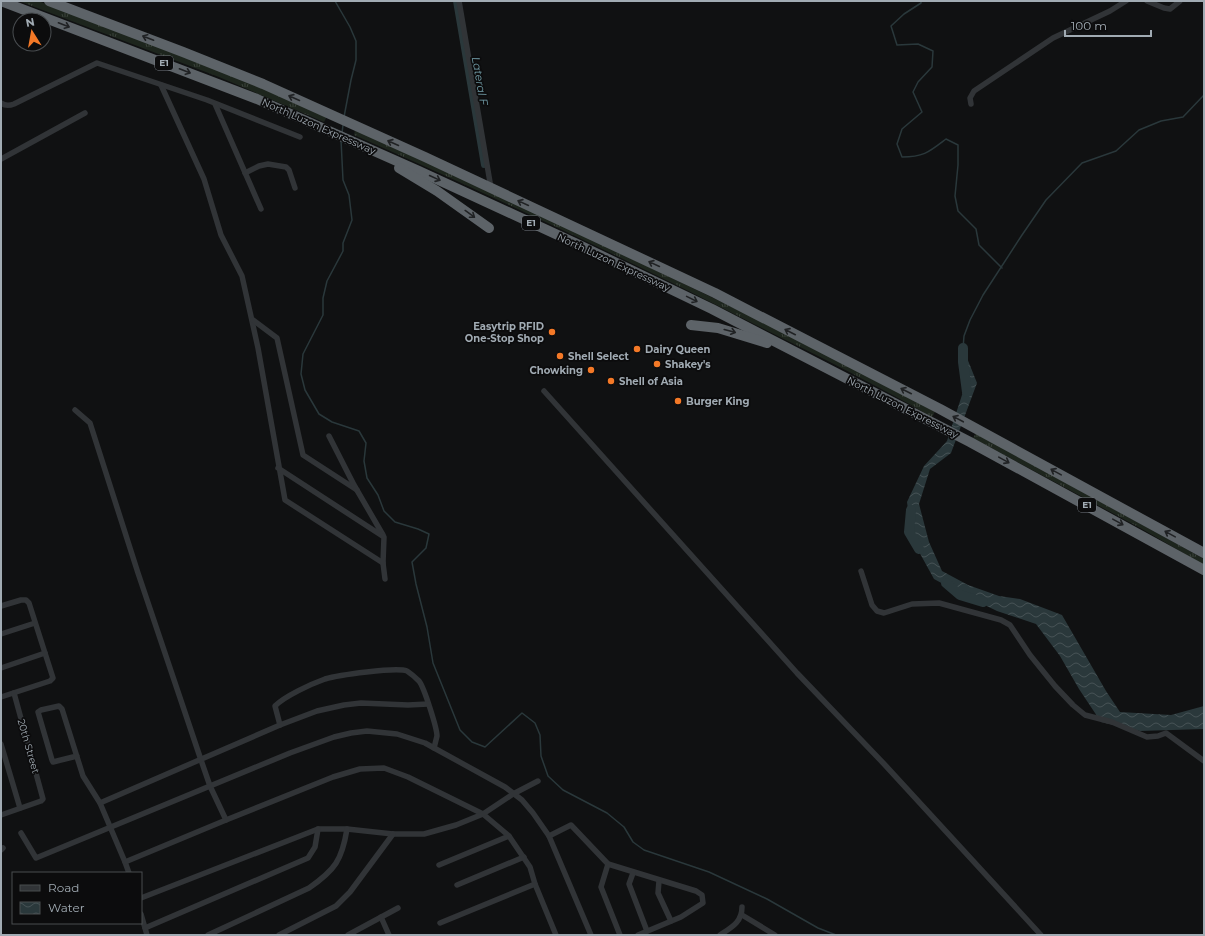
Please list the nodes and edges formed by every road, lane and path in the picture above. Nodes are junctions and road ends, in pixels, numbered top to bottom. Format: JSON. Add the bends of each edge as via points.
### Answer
{"nodes":[{"id":1,"x":1,"y":1,"type":"edge"},
{"id":2,"x":49,"y":1,"type":"edge"},
{"id":3,"x":459,"y":1,"type":"edge"},
{"id":4,"x":1126,"y":1,"type":"edge"},
{"id":5,"x":1147,"y":1,"type":"edge"},
{"id":6,"x":1180,"y":1,"type":"edge"},
{"id":7,"x":161,"y":85,"type":"junction"},
{"id":8,"x":1,"y":103,"type":"edge"},
{"id":9,"x":215,"y":104,"type":"junction"},
{"id":10,"x":971,"y":104,"type":"dead end"},
{"id":11,"x":85,"y":113,"type":"dead end"},
{"id":12,"x":300,"y":137,"type":"dead end"},
{"id":13,"x":351,"y":140,"type":"junction"},
{"id":14,"x":1,"y":159,"type":"edge"},
{"id":15,"x":245,"y":173,"type":"junction"},
{"id":16,"x":296,"y":188,"type":"dead end"},
{"id":17,"x":491,"y":188,"type":"junction"},
{"id":18,"x":261,"y":209,"type":"dead end"},
{"id":19,"x":490,"y":228,"type":"dead end"},
{"id":20,"x":253,"y":320,"type":"junction"},
{"id":21,"x":691,"y":325,"type":"dead end"},
{"id":22,"x":859,"y":385,"type":"junction"},
{"id":23,"x":544,"y":392,"type":"dead end"},
{"id":24,"x":75,"y":410,"type":"dead end"},
{"id":25,"x":329,"y":436,"type":"dead end"},
{"id":26,"x":278,"y":468,"type":"junction"},
{"id":27,"x":357,"y":490,"type":"junction"},
{"id":28,"x":384,"y":537,"type":"junction"},
{"id":29,"x":1204,"y":553,"type":"edge"},
{"id":30,"x":383,"y":563,"type":"junction"},
{"id":31,"x":1204,"y":570,"type":"edge"},
{"id":32,"x":861,"y":571,"type":"dead end"},
{"id":33,"x":385,"y":579,"type":"dead end"},
{"id":34,"x":1,"y":606,"type":"edge"},
{"id":35,"x":35,"y":623,"type":"junction"},
{"id":36,"x":1,"y":634,"type":"edge"},
{"id":37,"x":45,"y":653,"type":"junction"},
{"id":38,"x":1,"y":668,"type":"edge"},
{"id":39,"x":14,"y":693,"type":"junction"},
{"id":40,"x":1,"y":697,"type":"edge"},
{"id":41,"x":428,"y":704,"type":"junction"},
{"id":42,"x":280,"y":725,"type":"junction"},
{"id":43,"x":1,"y":744,"type":"edge"},
{"id":44,"x":434,"y":748,"type":"junction"},
{"id":45,"x":77,"y":756,"type":"junction"},
{"id":46,"x":201,"y":760,"type":"junction"},
{"id":47,"x":1204,"y":761,"type":"edge"},
{"id":48,"x":538,"y":781,"type":"dead end"},
{"id":49,"x":210,"y":786,"type":"junction"},
{"id":50,"x":513,"y":794,"type":"junction"},
{"id":51,"x":100,"y":803,"type":"junction"},
{"id":52,"x":20,"y":808,"type":"junction"},
{"id":53,"x":483,"y":814,"type":"junction"},
{"id":54,"x":1,"y":815,"type":"edge"},
{"id":55,"x":226,"y":820,"type":"junction"},
{"id":56,"x":111,"y":827,"type":"junction"},
{"id":57,"x":318,"y":828,"type":"junction"},
{"id":58,"x":347,"y":829,"type":"junction"},
{"id":59,"x":21,"y":834,"type":"dead end"},
{"id":60,"x":393,"y":834,"type":"junction"},
{"id":61,"x":509,"y":836,"type":"junction"},
{"id":62,"x":549,"y":836,"type":"junction"},
{"id":63,"x":524,"y":857,"type":"junction"},
{"id":64,"x":126,"y":862,"type":"junction"},
{"id":65,"x":608,"y":864,"type":"junction"},
{"id":66,"x":439,"y":865,"type":"dead end"},
{"id":67,"x":129,"y":872,"type":"edge"},
{"id":68,"x":633,"y":873,"type":"junction"},
{"id":69,"x":658,"y":881,"type":"junction"},
{"id":70,"x":535,"y":884,"type":"junction"},
{"id":71,"x":457,"y":885,"type":"dead end"},
{"id":72,"x":142,"y":898,"type":"edge"},
{"id":73,"x":742,"y":907,"type":"dead end"},
{"id":74,"x":398,"y":908,"type":"dead end"},
{"id":75,"x":742,"y":915,"type":"junction"},
{"id":76,"x":381,"y":917,"type":"junction"},
{"id":77,"x":142,"y":918,"type":"edge"},
{"id":78,"x":670,"y":921,"type":"junction"},
{"id":79,"x":440,"y":923,"type":"dead end"},
{"id":80,"x":145,"y":928,"type":"junction"},
{"id":81,"x":647,"y":931,"type":"junction"},
{"id":82,"x":148,"y":935,"type":"edge"},
{"id":83,"x":208,"y":935,"type":"edge"},
{"id":84,"x":279,"y":935,"type":"edge"},
{"id":85,"x":348,"y":935,"type":"edge"},
{"id":86,"x":389,"y":935,"type":"edge"},
{"id":87,"x":556,"y":935,"type":"edge"},
{"id":88,"x":591,"y":935,"type":"edge"},
{"id":89,"x":620,"y":935,"type":"edge"},
{"id":90,"x":638,"y":935,"type":"edge"},
{"id":91,"x":720,"y":935,"type":"edge"},
{"id":92,"x":775,"y":935,"type":"edge"},
{"id":93,"x":1041,"y":935,"type":"edge"}],
"edges":[{"from":1,"to":13,"type":"highway","name":"North Luzon Expressway","number":"E1","one_way":true,"via":[[257,98]]},
{"from":17,"to":2,"type":"highway","name":"North Luzon Expressway","number":"E1","one_way":true,"via":[[263,84]]},
{"from":3,"to":17,"type":"street"},
{"from":4,"to":10,"type":"street","via":[[1053,38],[974,91],[970,98]]},
{"from":5,"to":6,"type":"street","via":[[1170,9]]},
{"from":7,"to":8,"type":"street","via":[[97,63],[14,104],[9,106]]},
{"from":7,"to":9,"type":"street"},
{"from":7,"to":20,"type":"street","via":[[204,179],[221,235],[242,276]]},
{"from":9,"to":12,"type":"street"},
{"from":9,"to":15,"type":"street"},
{"from":11,"to":14,"type":"street"},
{"from":13,"to":19,"type":"highway","one_way":true,"via":[[437,191]]},
{"from":13,"to":22,"type":"highway","name":"North Luzon Expressway","number":"E1","one_way":true,"via":[[712,309]]},
{"from":15,"to":16,"type":"street","via":[[268,164],[286,167]]},
{"from":15,"to":18,"type":"street"},
{"from":29,"to":17,"type":"highway","name":"North Luzon Expressway","number":"E1","one_way":true,"via":[[976,428],[714,293]]},
{"from":20,"to":26,"type":"street"},
{"from":20,"to":27,"type":"street","via":[[277,338],[303,455]]},
{"from":21,"to":22,"type":"highway","one_way":true,"via":[[718,328],[765,342]]},
{"from":22,"to":31,"type":"highway","name":"North Luzon Expressway","number":"E1","one_way":true,"via":[[970,442]]},
{"from":23,"to":93,"type":"street","via":[[797,673],[885,764]]},
{"from":24,"to":46,"type":"street","via":[[90,423]]},
{"from":25,"to":27,"type":"street"},
{"from":26,"to":28,"type":"street"},
{"from":26,"to":30,"type":"street","via":[[285,500]]},
{"from":27,"to":28,"type":"street"},
{"from":28,"to":30,"type":"street"},
{"from":30,"to":33,"type":"street"},
{"from":32,"to":47,"type":"street","via":[[872,605],[877,612],[884,613],[912,604],[940,603],[1001,620],[1010,625],[1055,686],[1085,715],[1112,722],[1147,737],[1166,733]]},
{"from":34,"to":35,"type":"street","via":[[26,600]]},
{"from":35,"to":36,"type":"street"},
{"from":35,"to":37,"type":"street"},
{"from":37,"to":38,"type":"street"},
{"from":37,"to":39,"type":"street","via":[[53,678]]},
{"from":39,"to":40,"type":"street"},
{"from":39,"to":52,"type":"street","name":"20th Street","via":[[44,796],[41,801]]},
{"from":41,"to":42,"type":"street","via":[[344,704]]},
{"from":41,"to":42,"type":"street","via":[[419,682],[407,671],[388,670],[353,674],[315,683],[276,704],[274,709]]},
{"from":41,"to":44,"type":"street","via":[[436,726]]},
{"from":42,"to":46,"type":"street"},
{"from":43,"to":52,"type":"street"},
{"from":44,"to":49,"type":"street","via":[[396,734],[366,731],[351,733],[290,753]]},
{"from":44,"to":50,"type":"street","via":[[505,787]]},
{"from":45,"to":45,"type":"street","via":[[61,706],[38,712],[53,762]]},
{"from":45,"to":51,"type":"street","via":[[83,776]]},
{"from":46,"to":49,"type":"street"},
{"from":46,"to":51,"type":"street"},
{"from":48,"to":50,"type":"street"},
{"from":49,"to":55,"type":"street"},
{"from":49,"to":56,"type":"street"},
{"from":50,"to":53,"type":"street"},
{"from":50,"to":62,"type":"street","via":[[522,800]]},
{"from":51,"to":56,"type":"street"},
{"from":52,"to":54,"type":"street"},
{"from":53,"to":55,"type":"street","via":[[408,777],[384,768],[372,768],[333,777]]},
{"from":53,"to":60,"type":"street","via":[[424,834]]},
{"from":53,"to":61,"type":"street"},
{"from":55,"to":64,"type":"street"},
{"from":56,"to":59,"type":"street","via":[[36,858]]},
{"from":56,"to":64,"type":"street"},
{"from":57,"to":58,"type":"street"},
{"from":57,"to":72,"type":"street"},
{"from":57,"to":80,"type":"street","via":[[315,847],[308,858]]},
{"from":58,"to":60,"type":"street"},
{"from":58,"to":83,"type":"street","via":[[337,863],[324,878],[309,888]]},
{"from":60,"to":84,"type":"street","via":[[350,892],[336,906]]},
{"from":61,"to":63,"type":"street"},
{"from":61,"to":66,"type":"street"},
{"from":62,"to":65,"type":"street","via":[[571,825]]},
{"from":62,"to":88,"type":"street"},
{"from":63,"to":70,"type":"street"},
{"from":63,"to":71,"type":"street"},
{"from":64,"to":67,"type":"street"},
{"from":65,"to":68,"type":"street"},
{"from":65,"to":89,"type":"street","via":[[601,886]]},
{"from":68,"to":69,"type":"street"},
{"from":68,"to":81,"type":"street","via":[[629,884]]},
{"from":69,"to":78,"type":"street","via":[[658,893]]},
{"from":69,"to":78,"type":"street","via":[[702,895],[703,903]]},
{"from":70,"to":79,"type":"street"},
{"from":70,"to":87,"type":"street"},
{"from":73,"to":75,"type":"street"},
{"from":74,"to":76,"type":"street"},
{"from":75,"to":91,"type":"street","via":[[733,927]]},
{"from":75,"to":92,"type":"street"},
{"from":76,"to":85,"type":"street"},
{"from":76,"to":86,"type":"street"},
{"from":77,"to":80,"type":"street"},
{"from":78,"to":81,"type":"street"},
{"from":80,"to":82,"type":"street"},
{"from":81,"to":90,"type":"street"}]}
